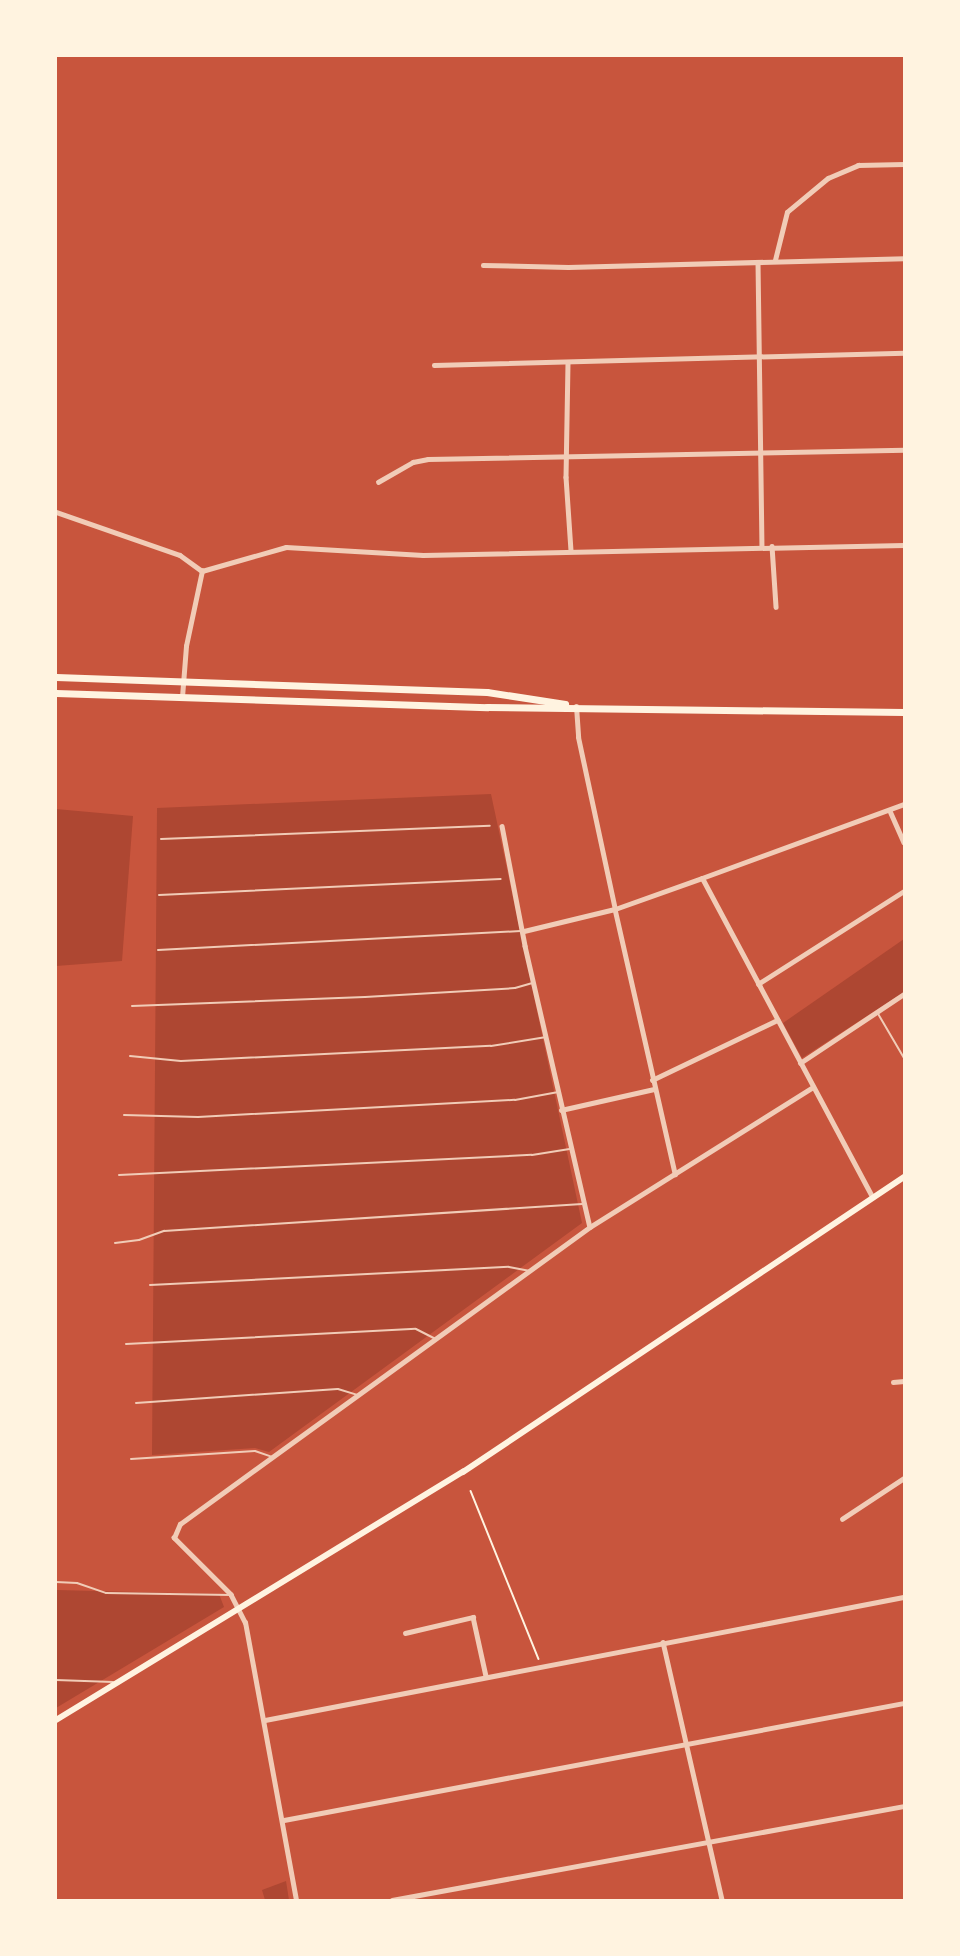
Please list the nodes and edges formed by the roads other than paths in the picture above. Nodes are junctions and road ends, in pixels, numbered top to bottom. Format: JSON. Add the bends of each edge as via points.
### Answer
{"nodes":[{"id":1,"x":904,"y":165,"type":"edge"},
{"id":2,"x":904,"y":258,"type":"edge"},
{"id":3,"x":775,"y":260,"type":"junction"},
{"id":4,"x":758,"y":262,"type":"junction"},
{"id":5,"x":483,"y":265,"type":"dead end"},
{"id":6,"x":904,"y":353,"type":"edge"},
{"id":7,"x":760,"y":358,"type":"junction"},
{"id":8,"x":568,"y":363,"type":"junction"},
{"id":9,"x":434,"y":365,"type":"dead end"},
{"id":10,"x":904,"y":450,"type":"edge"},
{"id":11,"x":761,"y":452,"type":"junction"},
{"id":12,"x":568,"y":456,"type":"junction"},
{"id":13,"x":378,"y":482,"type":"dead end"},
{"id":14,"x":56,"y":512,"type":"edge"},
{"id":15,"x":904,"y":545,"type":"edge"},
{"id":16,"x":762,"y":546,"type":"junction"},
{"id":17,"x":772,"y":546,"type":"junction"},
{"id":18,"x":571,"y":551,"type":"junction"},
{"id":19,"x":202,"y":571,"type":"junction"},
{"id":20,"x":776,"y":607,"type":"dead end"},
{"id":21,"x":56,"y":678,"type":"edge"},
{"id":22,"x":182,"y":682,"type":"junction"},
{"id":23,"x":56,"y":693,"type":"edge"},
{"id":24,"x":493,"y":693,"type":"junction"},
{"id":25,"x":182,"y":697,"type":"junction"},
{"id":26,"x":576,"y":706,"type":"junction"},
{"id":27,"x":493,"y":707,"type":"junction"},
{"id":28,"x":904,"y":712,"type":"edge"},
{"id":29,"x":904,"y":804,"type":"edge"},
{"id":30,"x":890,"y":811,"type":"junction"},
{"id":31,"x":490,"y":826,"type":"dead end"},
{"id":32,"x":502,"y":826,"type":"dead end"},
{"id":33,"x":161,"y":839,"type":"dead end"},
{"id":34,"x":904,"y":842,"type":"edge"},
{"id":35,"x":702,"y":878,"type":"junction"},
{"id":36,"x":501,"y":879,"type":"dead end"},
{"id":37,"x":904,"y":891,"type":"edge"},
{"id":38,"x":159,"y":895,"type":"dead end"},
{"id":39,"x":615,"y":909,"type":"junction"},
{"id":40,"x":524,"y":931,"type":"junction"},
{"id":41,"x":158,"y":950,"type":"dead end"},
{"id":42,"x":534,"y":983,"type":"junction"},
{"id":43,"x":758,"y":984,"type":"junction"},
{"id":44,"x":904,"y":994,"type":"edge"},
{"id":45,"x":132,"y":1006,"type":"dead end"},
{"id":46,"x":877,"y":1012,"type":"junction"},
{"id":47,"x":777,"y":1020,"type":"junction"},
{"id":48,"x":546,"y":1037,"type":"junction"},
{"id":49,"x":130,"y":1056,"type":"dead end"},
{"id":50,"x":904,"y":1058,"type":"edge"},
{"id":51,"x":800,"y":1063,"type":"junction"},
{"id":52,"x":652,"y":1080,"type":"junction"},
{"id":53,"x":813,"y":1087,"type":"junction"},
{"id":54,"x":654,"y":1089,"type":"junction"},
{"id":55,"x":558,"y":1092,"type":"junction"},
{"id":56,"x":561,"y":1110,"type":"junction"},
{"id":57,"x":124,"y":1115,"type":"dead end"},
{"id":58,"x":570,"y":1149,"type":"junction"},
{"id":59,"x":675,"y":1174,"type":"junction"},
{"id":60,"x":119,"y":1175,"type":"dead end"},
{"id":61,"x":904,"y":1177,"type":"edge"},
{"id":62,"x":872,"y":1197,"type":"junction"},
{"id":63,"x":582,"y":1204,"type":"junction"},
{"id":64,"x":590,"y":1227,"type":"junction"},
{"id":65,"x":115,"y":1243,"type":"dead end"},
{"id":66,"x":529,"y":1271,"type":"junction"},
{"id":67,"x":150,"y":1285,"type":"dead end"},
{"id":68,"x":436,"y":1339,"type":"junction"},
{"id":69,"x":126,"y":1344,"type":"dead end"},
{"id":70,"x":904,"y":1381,"type":"edge"},
{"id":71,"x":893,"y":1382,"type":"dead end"},
{"id":72,"x":358,"y":1395,"type":"junction"},
{"id":73,"x":136,"y":1402,"type":"dead end"},
{"id":74,"x":273,"y":1457,"type":"junction"},
{"id":75,"x":131,"y":1459,"type":"dead end"},
{"id":76,"x":904,"y":1478,"type":"edge"},
{"id":77,"x":842,"y":1519,"type":"dead end"},
{"id":78,"x":56,"y":1582,"type":"edge"},
{"id":79,"x":231,"y":1595,"type":"junction"},
{"id":80,"x":904,"y":1597,"type":"edge"},
{"id":81,"x":241,"y":1610,"type":"junction"},
{"id":82,"x":405,"y":1633,"type":"dead end"},
{"id":83,"x":663,"y":1642,"type":"junction"},
{"id":84,"x":486,"y":1676,"type":"junction"},
{"id":85,"x":56,"y":1680,"type":"edge"},
{"id":86,"x":120,"y":1683,"type":"junction"},
{"id":87,"x":904,"y":1703,"type":"edge"},
{"id":88,"x":56,"y":1720,"type":"edge"},
{"id":89,"x":265,"y":1720,"type":"junction"},
{"id":90,"x":684,"y":1743,"type":"junction"},
{"id":91,"x":904,"y":1806,"type":"edge"},
{"id":92,"x":284,"y":1820,"type":"junction"},
{"id":93,"x":709,"y":1843,"type":"junction"},
{"id":94,"x":296,"y":1900,"type":"edge"},
{"id":95,"x":392,"y":1900,"type":"edge"},
{"id":96,"x":722,"y":1900,"type":"edge"}],
"edges":[{"from":1,"to":3,"type":"street","via":[[847,167],[821,183],[787,212]]},
{"from":2,"to":3,"type":"street"},
{"from":3,"to":4,"type":"street"},
{"from":4,"to":5,"type":"street"},
{"from":4,"to":7,"type":"street"},
{"from":6,"to":7,"type":"street"},
{"from":7,"to":8,"type":"street","via":[[629,358]]},
{"from":7,"to":11,"type":"street"},
{"from":8,"to":9,"type":"street"},
{"from":8,"to":12,"type":"street"},
{"from":10,"to":11,"type":"street"},
{"from":11,"to":12,"type":"street"},
{"from":11,"to":16,"type":"street"},
{"from":12,"to":13,"type":"street","via":[[420,460]]},
{"from":12,"to":18,"type":"street"},
{"from":14,"to":19,"type":"street","via":[[180,555]]},
{"from":15,"to":17,"type":"street"},
{"from":16,"to":17,"type":"street"},
{"from":16,"to":18,"type":"street"},
{"from":17,"to":20,"type":"street"},
{"from":18,"to":19,"type":"street","via":[[423,555],[286,547]]},
{"from":19,"to":22,"type":"street"},
{"from":21,"to":22,"type":"main road"},
{"from":22,"to":24,"type":"main road"},
{"from":22,"to":25,"type":"street"},
{"from":23,"to":25,"type":"main road"},
{"from":24,"to":26,"type":"main road"},
{"from":24,"to":27,"type":"main road"},
{"from":25,"to":27,"type":"main road"},
{"from":26,"to":27,"type":"main road"},
{"from":26,"to":28,"type":"main road"},
{"from":26,"to":39,"type":"street","via":[[578,737]]},
{"from":29,"to":30,"type":"street"},
{"from":30,"to":34,"type":"street"},
{"from":30,"to":35,"type":"street"},
{"from":31,"to":33,"type":"lane"},
{"from":32,"to":40,"type":"street"},
{"from":35,"to":39,"type":"street"},
{"from":35,"to":43,"type":"street"},
{"from":36,"to":38,"type":"lane"},
{"from":37,"to":43,"type":"street"},
{"from":39,"to":40,"type":"street"},
{"from":39,"to":52,"type":"street"},
{"from":40,"to":41,"type":"lane"},
{"from":40,"to":42,"type":"street"},
{"from":42,"to":45,"type":"lane","via":[[516,988],[365,998]]},
{"from":42,"to":48,"type":"street"},
{"from":43,"to":47,"type":"street"},
{"from":44,"to":46,"type":"street"},
{"from":46,"to":50,"type":"lane"},
{"from":46,"to":51,"type":"street"},
{"from":47,"to":51,"type":"street"},
{"from":47,"to":52,"type":"street"},
{"from":48,"to":49,"type":"lane","via":[[491,1046],[181,1061]]},
{"from":48,"to":55,"type":"street"},
{"from":51,"to":53,"type":"street"},
{"from":52,"to":54,"type":"street"},
{"from":53,"to":59,"type":"street"},
{"from":53,"to":62,"type":"street"},
{"from":54,"to":56,"type":"street"},
{"from":54,"to":59,"type":"street"},
{"from":55,"to":56,"type":"street"},
{"from":55,"to":57,"type":"lane","via":[[515,1100],[198,1117]]},
{"from":56,"to":58,"type":"street"},
{"from":58,"to":60,"type":"lane","via":[[532,1155]]},
{"from":58,"to":63,"type":"street"},
{"from":59,"to":64,"type":"street"},
{"from":61,"to":62,"type":"main road"},
{"from":62,"to":81,"type":"main road","via":[[463,1472]]},
{"from":63,"to":64,"type":"street"},
{"from":63,"to":65,"type":"lane","via":[[164,1231]]},
{"from":64,"to":66,"type":"street"},
{"from":66,"to":67,"type":"lane","via":[[509,1267]]},
{"from":66,"to":68,"type":"street"},
{"from":68,"to":69,"type":"lane","via":[[416,1329]]},
{"from":68,"to":72,"type":"street"},
{"from":70,"to":71,"type":"street"},
{"from":72,"to":73,"type":"lane","via":[[338,1389]]},
{"from":72,"to":74,"type":"street"},
{"from":74,"to":75,"type":"lane","via":[[255,1451]]},
{"from":74,"to":79,"type":"street","via":[[180,1524],[174,1538]]},
{"from":76,"to":77,"type":"street"},
{"from":78,"to":79,"type":"lane","via":[[77,1583],[106,1593],[202,1598]]},
{"from":79,"to":81,"type":"street"},
{"from":80,"to":83,"type":"street"},
{"from":81,"to":86,"type":"main road"},
{"from":81,"to":89,"type":"street"},
{"from":82,"to":84,"type":"street","via":[[473,1617]]},
{"from":83,"to":84,"type":"street"},
{"from":83,"to":90,"type":"street"},
{"from":84,"to":89,"type":"street"},
{"from":85,"to":86,"type":"lane"},
{"from":86,"to":88,"type":"main road"},
{"from":87,"to":90,"type":"street"},
{"from":89,"to":92,"type":"street"},
{"from":90,"to":92,"type":"street"},
{"from":90,"to":93,"type":"street"},
{"from":91,"to":93,"type":"street"},
{"from":92,"to":94,"type":"street"},
{"from":93,"to":95,"type":"street"},
{"from":93,"to":96,"type":"street"}]}
